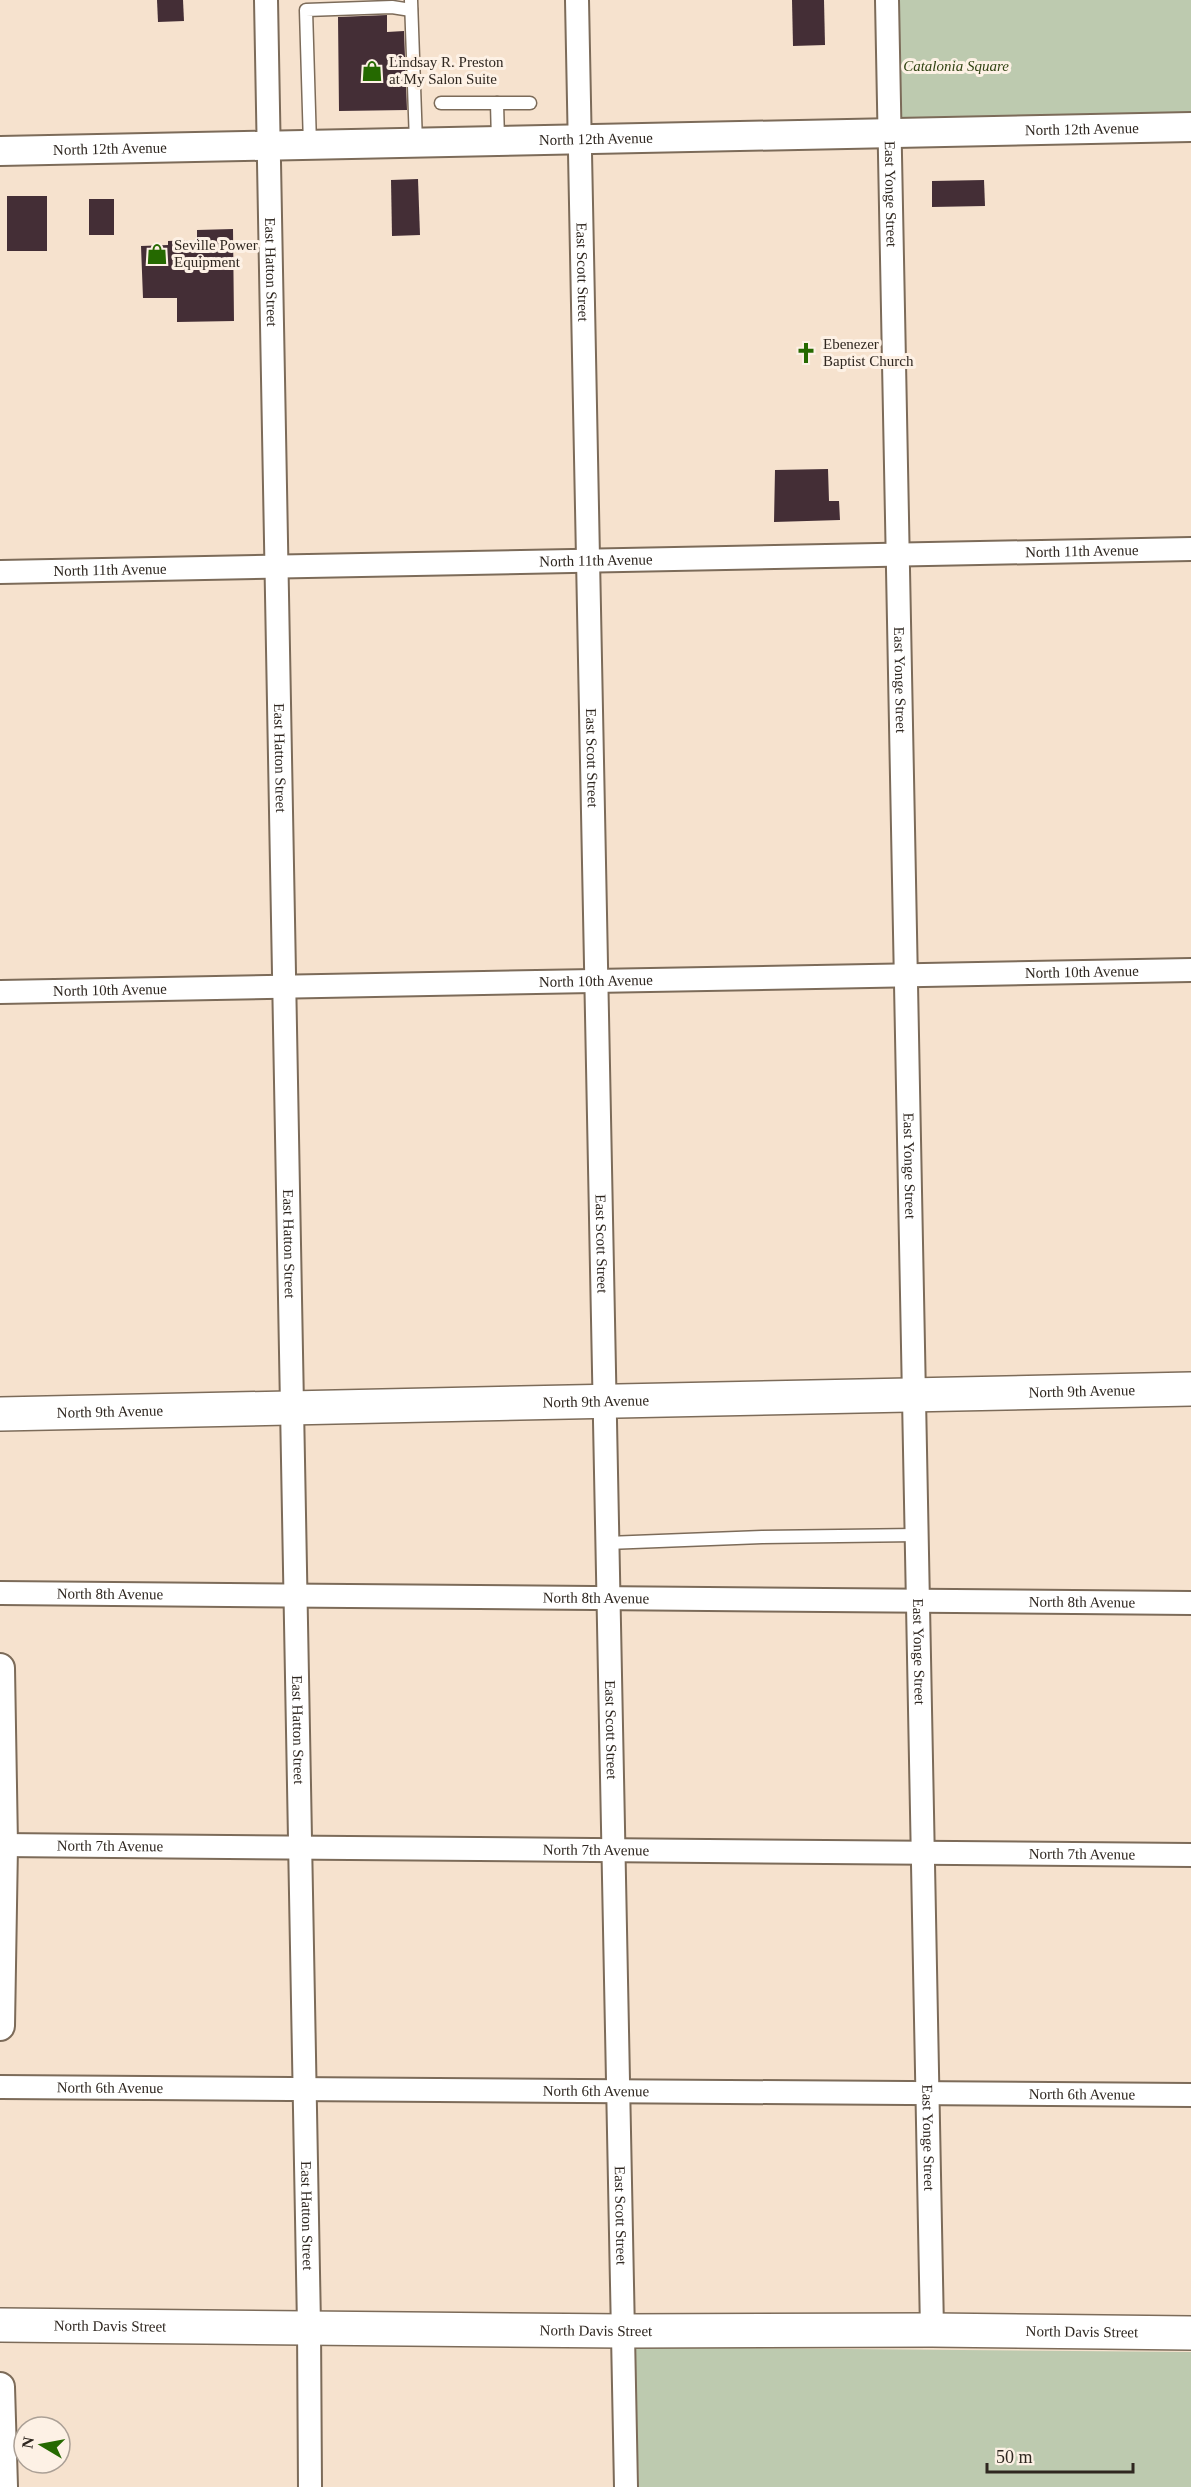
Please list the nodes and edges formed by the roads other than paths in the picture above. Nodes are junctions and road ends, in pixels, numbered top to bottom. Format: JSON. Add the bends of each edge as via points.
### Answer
{"nodes":[{"id":1,"x":266,"y":0,"type":"edge"},
{"id":2,"x":577,"y":0,"type":"edge"},
{"id":3,"x":887,"y":0,"type":"edge"},
{"id":4,"x":411,"y":5,"type":"edge"},
{"id":5,"x":441,"y":103,"type":"dead end"},
{"id":6,"x":497,"y":103,"type":"junction"},
{"id":7,"x":530,"y":103,"type":"dead end"},
{"id":8,"x":1191,"y":127,"type":"edge"},
{"id":9,"x":890,"y":133,"type":"junction"},
{"id":10,"x":580,"y":139,"type":"junction"},
{"id":11,"x":498,"y":141,"type":"junction"},
{"id":12,"x":416,"y":143,"type":"junction"},
{"id":13,"x":310,"y":145,"type":"junction"},
{"id":14,"x":269,"y":146,"type":"junction"},
{"id":15,"x":0,"y":151,"type":"edge"},
{"id":16,"x":1191,"y":549,"type":"edge"},
{"id":17,"x":898,"y":554,"type":"junction"},
{"id":18,"x":588,"y":560,"type":"junction"},
{"id":19,"x":277,"y":566,"type":"junction"},
{"id":20,"x":0,"y":572,"type":"edge"},
{"id":21,"x":1191,"y":970,"type":"edge"},
{"id":22,"x":906,"y":975,"type":"junction"},
{"id":23,"x":596,"y":981,"type":"junction"},
{"id":24,"x":284,"y":987,"type":"junction"},
{"id":25,"x":0,"y":992,"type":"edge"},
{"id":26,"x":1191,"y":1389,"type":"edge"},
{"id":27,"x":914,"y":1394,"type":"junction"},
{"id":28,"x":604,"y":1402,"type":"junction"},
{"id":29,"x":292,"y":1407,"type":"junction"},
{"id":30,"x":0,"y":1414,"type":"edge"},
{"id":31,"x":917,"y":1535,"type":"junction"},
{"id":32,"x":607,"y":1543,"type":"junction"},
{"id":33,"x":0,"y":1593,"type":"edge"},
{"id":34,"x":296,"y":1596,"type":"junction"},
{"id":35,"x":609,"y":1598,"type":"junction"},
{"id":36,"x":918,"y":1602,"type":"junction"},
{"id":37,"x":1191,"y":1603,"type":"edge"},
{"id":38,"x":0,"y":1668,"type":"edge"},
{"id":39,"x":1,"y":1845,"type":"edge"},
{"id":40,"x":300,"y":1846,"type":"junction"},
{"id":41,"x":613,"y":1851,"type":"junction"},
{"id":42,"x":923,"y":1853,"type":"junction"},
{"id":43,"x":1191,"y":1855,"type":"edge"},
{"id":44,"x":0,"y":2026,"type":"edge"},
{"id":45,"x":0,"y":2087,"type":"edge"},
{"id":46,"x":305,"y":2088,"type":"junction"},
{"id":47,"x":618,"y":2090,"type":"junction"},
{"id":48,"x":927,"y":2094,"type":"junction"},
{"id":49,"x":1191,"y":2095,"type":"edge"},
{"id":50,"x":0,"y":2325,"type":"edge"},
{"id":51,"x":309,"y":2326,"type":"junction"},
{"id":52,"x":932,"y":2330,"type":"junction"},
{"id":53,"x":623,"y":2331,"type":"junction"},
{"id":54,"x":1191,"y":2333,"type":"edge"},
{"id":55,"x":0,"y":2387,"type":"edge"},
{"id":56,"x":3,"y":2487,"type":"edge"},
{"id":57,"x":310,"y":2487,"type":"edge"},
{"id":58,"x":626,"y":2487,"type":"edge"}],
"edges":[{"from":1,"to":14,"type":"street","name":"East Hatton Street"},
{"from":2,"to":10,"type":"street","name":"East Scott Street"},
{"from":3,"to":9,"type":"street","name":"East Yonge Street"},
{"from":4,"to":12,"type":"lane"},
{"from":4,"to":13,"type":"lane","via":[[306,10]]},
{"from":5,"to":6,"type":"lane"},
{"from":6,"to":7,"type":"lane"},
{"from":6,"to":11,"type":"lane"},
{"from":8,"to":9,"type":"street","name":"North 12th Avenue"},
{"from":9,"to":10,"type":"street","name":"North 12th Avenue"},
{"from":9,"to":17,"type":"street","name":"East Yonge Street"},
{"from":10,"to":11,"type":"street","name":"North 12th Avenue"},
{"from":10,"to":18,"type":"street","name":"East Scott Street"},
{"from":11,"to":12,"type":"street","name":"North 12th Avenue"},
{"from":12,"to":13,"type":"street","name":"North 12th Avenue"},
{"from":13,"to":14,"type":"street","name":"North 12th Avenue"},
{"from":14,"to":15,"type":"street","name":"North 12th Avenue"},
{"from":14,"to":19,"type":"street","name":"East Hatton Street"},
{"from":16,"to":17,"type":"street","name":"North 11th Avenue"},
{"from":17,"to":18,"type":"street","name":"North 11th Avenue"},
{"from":17,"to":22,"type":"street","name":"East Yonge Street"},
{"from":18,"to":19,"type":"street","name":"North 11th Avenue"},
{"from":18,"to":23,"type":"street","name":"East Scott Street"},
{"from":19,"to":20,"type":"street","name":"North 11th Avenue"},
{"from":19,"to":24,"type":"street","name":"East Hatton Street"},
{"from":21,"to":22,"type":"street","name":"North 10th Avenue"},
{"from":22,"to":23,"type":"street","name":"North 10th Avenue"},
{"from":22,"to":27,"type":"street","name":"East Yonge Street"},
{"from":23,"to":24,"type":"street","name":"North 10th Avenue"},
{"from":23,"to":28,"type":"street","name":"East Scott Street"},
{"from":24,"to":25,"type":"street","name":"North 10th Avenue"},
{"from":24,"to":29,"type":"street","name":"East Hatton Street"},
{"from":26,"to":27,"type":"main road","name":"North 9th Avenue"},
{"from":27,"to":28,"type":"main road","name":"North 9th Avenue"},
{"from":27,"to":31,"type":"street","name":"East Yonge Street"},
{"from":28,"to":29,"type":"main road","name":"North 9th Avenue"},
{"from":28,"to":32,"type":"street","name":"East Scott Street"},
{"from":29,"to":30,"type":"main road","name":"North 9th Avenue"},
{"from":29,"to":34,"type":"street","name":"East Hatton Street"},
{"from":31,"to":32,"type":"lane"},
{"from":31,"to":36,"type":"street","name":"East Yonge Street"},
{"from":32,"to":35,"type":"street","name":"East Scott Street"},
{"from":33,"to":34,"type":"street","name":"North 8th Avenue"},
{"from":34,"to":35,"type":"street","name":"North 8th Avenue"},
{"from":34,"to":40,"type":"street","name":"East Hatton Street"},
{"from":35,"to":36,"type":"street","name":"North 8th Avenue"},
{"from":35,"to":41,"type":"street","name":"East Scott Street"},
{"from":36,"to":37,"type":"street","name":"North 8th Avenue"},
{"from":36,"to":42,"type":"street","name":"East Yonge Street"},
{"from":38,"to":39,"type":"street"},
{"from":39,"to":40,"type":"street","name":"North 7th Avenue"},
{"from":39,"to":44,"type":"street"},
{"from":40,"to":41,"type":"street","name":"North 7th Avenue"},
{"from":40,"to":46,"type":"street","name":"East Hatton Street"},
{"from":41,"to":42,"type":"street","name":"North 7th Avenue"},
{"from":41,"to":47,"type":"street","name":"East Scott Street"},
{"from":42,"to":43,"type":"street","name":"North 7th Avenue"},
{"from":42,"to":48,"type":"street","name":"East Yonge Street"},
{"from":45,"to":46,"type":"street","name":"North 6th Avenue"},
{"from":46,"to":47,"type":"street","name":"North 6th Avenue"},
{"from":46,"to":51,"type":"street","name":"East Hatton Street"},
{"from":47,"to":48,"type":"street","name":"North 6th Avenue"},
{"from":47,"to":53,"type":"street","name":"East Scott Street"},
{"from":48,"to":49,"type":"street","name":"North 6th Avenue"},
{"from":48,"to":52,"type":"street","name":"East Yonge Street"},
{"from":50,"to":51,"type":"main road","name":"North Davis Street"},
{"from":51,"to":53,"type":"main road","name":"North Davis Street"},
{"from":51,"to":57,"type":"street","name":"East Hatton Street"},
{"from":52,"to":53,"type":"main road","name":"North Davis Street"},
{"from":52,"to":54,"type":"main road","name":"North Davis Street"},
{"from":53,"to":58,"type":"street","name":"East Scott Street"},
{"from":55,"to":56,"type":"street"}]}
